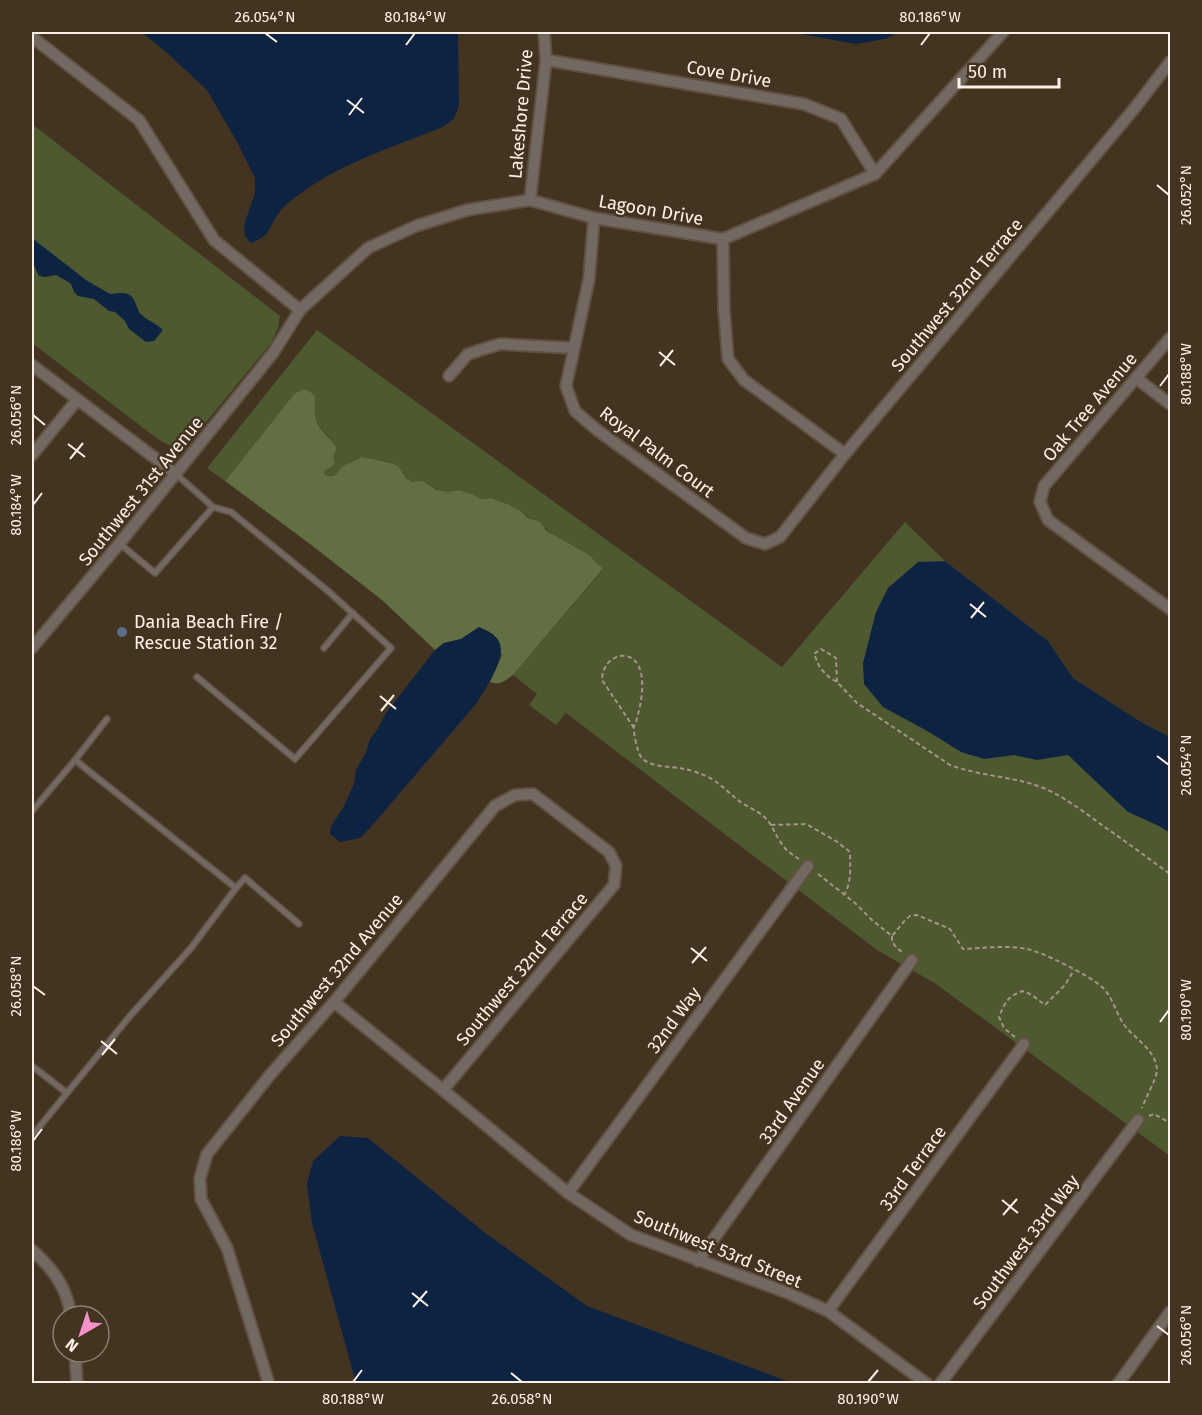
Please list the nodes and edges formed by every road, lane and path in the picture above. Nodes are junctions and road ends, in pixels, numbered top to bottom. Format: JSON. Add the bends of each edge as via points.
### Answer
{"nodes":[{"id":1,"x":544,"y":32,"type":"edge"},
{"id":2,"x":1003,"y":32,"type":"edge"},
{"id":3,"x":32,"y":37,"type":"edge"},
{"id":4,"x":546,"y":60,"type":"junction"},
{"id":5,"x":1170,"y":62,"type":"edge"},
{"id":6,"x":874,"y":174,"type":"junction"},
{"id":7,"x":530,"y":200,"type":"junction"},
{"id":8,"x":594,"y":218,"type":"junction"},
{"id":9,"x":723,"y":239,"type":"junction"},
{"id":10,"x":300,"y":310,"type":"junction"},
{"id":11,"x":1170,"y":338,"type":"edge"},
{"id":12,"x":574,"y":348,"type":"junction"},
{"id":13,"x":273,"y":353,"type":"joint"},
{"id":14,"x":32,"y":365,"type":"edge"},
{"id":15,"x":449,"y":376,"type":"dead end"},
{"id":16,"x":1136,"y":378,"type":"junction"},
{"id":17,"x":77,"y":400,"type":"junction"},
{"id":18,"x":1170,"y":404,"type":"edge"},
{"id":19,"x":845,"y":454,"type":"junction"},
{"id":20,"x":32,"y":455,"type":"edge"},
{"id":21,"x":176,"y":474,"type":"junction"},
{"id":22,"x":213,"y":507,"type":"junction"},
{"id":23,"x":119,"y":544,"type":"junction"},
{"id":24,"x":765,"y":544,"type":"joint"},
{"id":25,"x":1170,"y":609,"type":"edge"},
{"id":26,"x":353,"y":614,"type":"junction"},
{"id":27,"x":32,"y":648,"type":"edge"},
{"id":28,"x":324,"y":648,"type":"dead end"},
{"id":29,"x":197,"y":677,"type":"dead end"},
{"id":30,"x":837,"y":682,"type":"junction"},
{"id":31,"x":107,"y":719,"type":"dead end"},
{"id":32,"x":634,"y":728,"type":"junction"},
{"id":33,"x":75,"y":760,"type":"junction"},
{"id":34,"x":32,"y":810,"type":"edge"},
{"id":35,"x":771,"y":825,"type":"junction"},
{"id":36,"x":616,"y":866,"type":"joint"},
{"id":37,"x":808,"y":866,"type":"junction"},
{"id":38,"x":1170,"y":874,"type":"edge"},
{"id":39,"x":236,"y":888,"type":"junction"},
{"id":40,"x":844,"y":895,"type":"junction"},
{"id":41,"x":299,"y":924,"type":"dead end"},
{"id":42,"x":892,"y":936,"type":"junction"},
{"id":43,"x":912,"y":960,"type":"joint"},
{"id":44,"x":1074,"y":969,"type":"junction"},
{"id":45,"x":334,"y":1002,"type":"junction"},
{"id":46,"x":1024,"y":1044,"type":"joint"},
{"id":47,"x":32,"y":1066,"type":"edge"},
{"id":48,"x":443,"y":1090,"type":"junction"},
{"id":49,"x":68,"y":1093,"type":"junction"},
{"id":50,"x":1138,"y":1120,"type":"junction"},
{"id":51,"x":1170,"y":1124,"type":"edge"},
{"id":52,"x":32,"y":1136,"type":"edge"},
{"id":53,"x":568,"y":1193,"type":"junction"},
{"id":54,"x":32,"y":1251,"type":"edge"},
{"id":55,"x":698,"y":1261,"type":"junction"},
{"id":56,"x":68,"y":1304,"type":"edge"},
{"id":57,"x":828,"y":1311,"type":"junction"},
{"id":58,"x":1170,"y":1312,"type":"edge"},
{"id":59,"x":76,"y":1364,"type":"edge"},
{"id":60,"x":77,"y":1383,"type":"edge"},
{"id":61,"x":269,"y":1383,"type":"edge"},
{"id":62,"x":927,"y":1383,"type":"edge"},
{"id":63,"x":940,"y":1383,"type":"edge"},
{"id":64,"x":1118,"y":1383,"type":"edge"}],
"edges":[{"from":1,"to":4,"type":"street","name":"Lakeshore Drive"},
{"from":2,"to":6,"type":"street","name":"Lagoon Drive"},
{"from":3,"to":10,"type":"street","via":[[139,120],[214,240]]},
{"from":4,"to":6,"type":"street","name":"Cove Drive","via":[[804,104],[841,119]]},
{"from":4,"to":7,"type":"street","name":"Lakeshore Drive"},
{"from":5,"to":19,"type":"street","name":"Southwest 32nd Terrace"},
{"from":6,"to":9,"type":"street","name":"Lagoon Drive"},
{"from":7,"to":8,"type":"street","name":"Lagoon Drive"},
{"from":7,"to":10,"type":"street","name":"Lagoon Drive","via":[[467,210],[416,226],[368,248]]},
{"from":8,"to":9,"type":"street","name":"Lagoon Drive"},
{"from":8,"to":12,"type":"street","name":"Royal Palm Court","via":[[589,279]]},
{"from":9,"to":19,"type":"street","via":[[728,359],[744,380]]},
{"from":10,"to":13,"type":"street","name":"Lagoon Drive"},
{"from":11,"to":16,"type":"street","name":"Oak Tree Avenue"},
{"from":12,"to":15,"type":"street","via":[[500,344],[468,354]]},
{"from":12,"to":24,"type":"street","name":"Royal Palm Court","via":[[566,386],[575,411],[746,538]]},
{"from":13,"to":21,"type":"street","name":"Southwest 31st Avenue"},
{"from":14,"to":17,"type":"street"},
{"from":16,"to":18,"type":"street"},
{"from":16,"to":25,"type":"street","name":"Oak Tree Avenue","via":[[1044,486],[1040,502],[1048,520]]},
{"from":17,"to":20,"type":"street"},
{"from":17,"to":21,"type":"street"},
{"from":19,"to":24,"type":"street","name":"Southwest 32nd Terrace","via":[[780,537]]},
{"from":21,"to":22,"type":"lane"},
{"from":21,"to":23,"type":"street","name":"Southwest 31st Avenue"},
{"from":22,"to":23,"type":"lane","via":[[155,573]]},
{"from":22,"to":26,"type":"lane","via":[[231,512]]},
{"from":23,"to":27,"type":"street","name":"Southwest 31st Avenue"},
{"from":26,"to":28,"type":"lane"},
{"from":26,"to":29,"type":"lane","via":[[391,648],[295,759]]},
{"from":30,"to":30,"type":"path","via":[[836,658],[821,650],[814,654],[820,668]]},
{"from":30,"to":38,"type":"path","via":[[857,703],[950,765],[1050,791]]},
{"from":31,"to":33,"type":"lane"},
{"from":32,"to":32,"type":"path","via":[[642,696],[641,670],[631,657],[620,655],[604,667],[602,680]]},
{"from":32,"to":35,"type":"path","via":[[636,748],[642,758],[651,764],[705,775]]},
{"from":33,"to":34,"type":"lane"},
{"from":33,"to":39,"type":"lane"},
{"from":35,"to":37,"type":"path","via":[[786,849]]},
{"from":35,"to":40,"type":"path","via":[[806,824],[850,852],[849,887]]},
{"from":36,"to":45,"type":"street","name":"Southwest 32nd Avenue","via":[[609,852],[533,794],[515,795],[495,806]]},
{"from":36,"to":48,"type":"street","name":"Southwest 32nd Terrace","via":[[614,885]]},
{"from":37,"to":40,"type":"path"},
{"from":37,"to":53,"type":"street","name":"32nd Way"},
{"from":39,"to":41,"type":"lane","via":[[245,878]]},
{"from":39,"to":49,"type":"lane","via":[[191,948]]},
{"from":40,"to":42,"type":"path"},
{"from":42,"to":43,"type":"path","via":[[894,945]]},
{"from":42,"to":44,"type":"path","via":[[906,919],[917,915],[950,929],[963,950],[1028,949]]},
{"from":43,"to":55,"type":"street","name":"33rd Avenue"},
{"from":44,"to":46,"type":"path","via":[[1065,985],[1045,1005],[1023,991],[1004,1003],[999,1017],[1004,1028]]},
{"from":44,"to":50,"type":"path","via":[[1101,985],[1125,1025],[1156,1063],[1157,1073]]},
{"from":45,"to":48,"type":"street","name":"Southwest 53rd Street"},
{"from":45,"to":61,"type":"street","name":"Southwest 32nd Avenue","via":[[207,1154],[200,1178],[201,1199],[227,1248]]},
{"from":46,"to":57,"type":"street","name":"33rd Terrace"},
{"from":47,"to":49,"type":"lane"},
{"from":48,"to":53,"type":"street","name":"Southwest 53rd Street"},
{"from":49,"to":52,"type":"lane"},
{"from":50,"to":51,"type":"path","via":[[1154,1114]]},
{"from":50,"to":63,"type":"street","name":"Southwest 33rd Way"},
{"from":53,"to":55,"type":"street","name":"Southwest 53rd Street","via":[[631,1235]]},
{"from":54,"to":56,"type":"street","via":[[61,1283]]},
{"from":55,"to":57,"type":"street","name":"Southwest 53rd Street"},
{"from":57,"to":62,"type":"street","name":"Southwest 53rd Street"},
{"from":58,"to":64,"type":"street"},
{"from":59,"to":60,"type":"street"}]}
